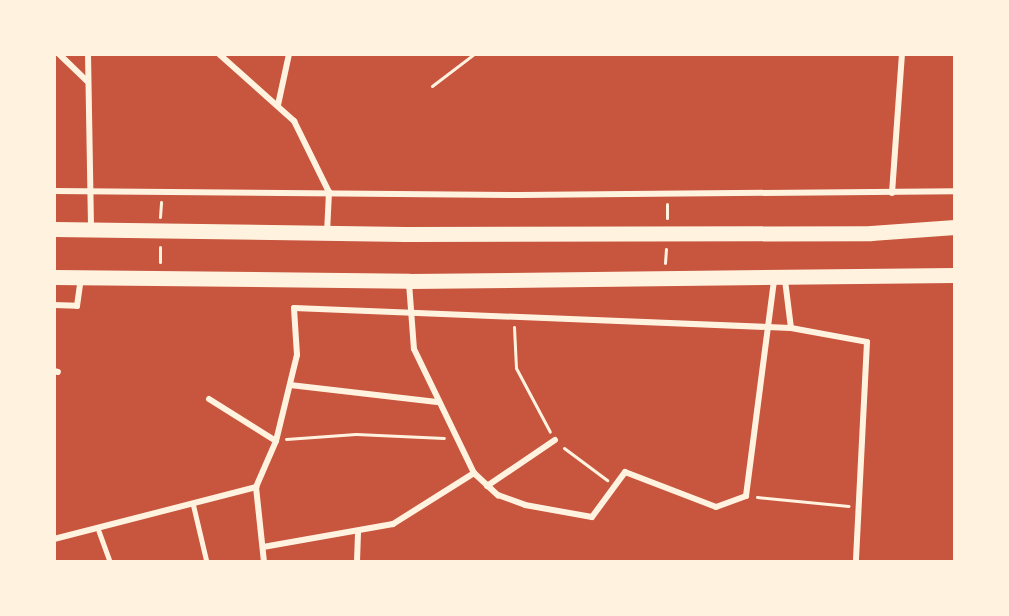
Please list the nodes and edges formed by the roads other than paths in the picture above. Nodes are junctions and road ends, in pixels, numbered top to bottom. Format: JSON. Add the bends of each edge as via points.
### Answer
{"nodes":[{"id":1,"x":58,"y":54,"type":"edge"},
{"id":2,"x":88,"y":54,"type":"edge"},
{"id":3,"x":219,"y":54,"type":"edge"},
{"id":4,"x":289,"y":54,"type":"edge"},
{"id":5,"x":902,"y":54,"type":"edge"},
{"id":6,"x":87,"y":81,"type":"junction"},
{"id":7,"x":278,"y":105,"type":"junction"},
{"id":8,"x":54,"y":191,"type":"edge"},
{"id":9,"x":89,"y":191,"type":"junction"},
{"id":10,"x":955,"y":191,"type":"edge"},
{"id":11,"x":329,"y":192,"type":"junction"},
{"id":12,"x":892,"y":193,"type":"junction"},
{"id":13,"x":955,"y":227,"type":"edge"},
{"id":14,"x":54,"y":230,"type":"edge"},
{"id":15,"x":91,"y":230,"type":"junction"},
{"id":16,"x":327,"y":233,"type":"junction"},
{"id":17,"x":955,"y":275,"type":"edge"},
{"id":18,"x":54,"y":277,"type":"edge"},
{"id":19,"x":81,"y":278,"type":"junction"},
{"id":20,"x":779,"y":280,"type":"junction"},
{"id":21,"x":409,"y":281,"type":"junction"},
{"id":22,"x":54,"y":305,"type":"edge"},
{"id":23,"x":411,"y":310,"type":"junction"},
{"id":24,"x":767,"y":328,"type":"junction"},
{"id":25,"x":791,"y":328,"type":"junction"},
{"id":26,"x":290,"y":385,"type":"junction"},
{"id":27,"x":209,"y":399,"type":"dead end"},
{"id":28,"x":437,"y":402,"type":"junction"},
{"id":29,"x":555,"y":440,"type":"road end"},
{"id":30,"x":276,"y":441,"type":"junction"},
{"id":31,"x":474,"y":473,"type":"junction"},
{"id":32,"x":487,"y":486,"type":"junction"},
{"id":33,"x":256,"y":487,"type":"junction"},
{"id":34,"x":193,"y":503,"type":"junction"},
{"id":35,"x":99,"y":531,"type":"junction"},
{"id":36,"x":358,"y":531,"type":"junction"},
{"id":37,"x":54,"y":539,"type":"edge"},
{"id":38,"x":263,"y":547,"type":"junction"},
{"id":39,"x":110,"y":562,"type":"edge"},
{"id":40,"x":207,"y":562,"type":"edge"},
{"id":41,"x":264,"y":562,"type":"edge"},
{"id":42,"x":357,"y":562,"type":"edge"},
{"id":43,"x":856,"y":562,"type":"edge"}],
"edges":[{"from":1,"to":6,"type":"street"},
{"from":2,"to":6,"type":"street"},
{"from":3,"to":7,"type":"street"},
{"from":4,"to":7,"type":"street"},
{"from":5,"to":12,"type":"street"},
{"from":6,"to":9,"type":"street"},
{"from":7,"to":11,"type":"street","via":[[294,121]]},
{"from":8,"to":9,"type":"street"},
{"from":9,"to":11,"type":"street"},
{"from":9,"to":15,"type":"street"},
{"from":10,"to":12,"type":"street"},
{"from":11,"to":12,"type":"street"},
{"from":11,"to":16,"type":"street"},
{"from":13,"to":16,"type":"main road","via":[[871,233]]},
{"from":14,"to":15,"type":"main road"},
{"from":15,"to":16,"type":"main road"},
{"from":17,"to":20,"type":"main road"},
{"from":18,"to":19,"type":"main road"},
{"from":19,"to":21,"type":"main road"},
{"from":19,"to":22,"type":"street","via":[[77,306]]},
{"from":20,"to":21,"type":"main road"},
{"from":20,"to":24,"type":"street"},
{"from":20,"to":25,"type":"street"},
{"from":21,"to":23,"type":"street"},
{"from":23,"to":24,"type":"street"},
{"from":23,"to":26,"type":"street","via":[[294,308],[297,356]]},
{"from":23,"to":28,"type":"street","via":[[414,349]]},
{"from":24,"to":25,"type":"street"},
{"from":24,"to":32,"type":"street","via":[[746,496],[716,507],[625,472],[592,517],[525,505]]},
{"from":25,"to":43,"type":"street","via":[[867,342]]},
{"from":26,"to":28,"type":"street"},
{"from":26,"to":30,"type":"street"},
{"from":27,"to":30,"type":"street"},
{"from":28,"to":31,"type":"street"},
{"from":29,"to":32,"type":"street"},
{"from":30,"to":33,"type":"street"},
{"from":31,"to":32,"type":"street"},
{"from":31,"to":36,"type":"street","via":[[393,524]]},
{"from":33,"to":34,"type":"street"},
{"from":33,"to":38,"type":"street"},
{"from":34,"to":35,"type":"street"},
{"from":34,"to":40,"type":"lane"},
{"from":35,"to":37,"type":"street"},
{"from":35,"to":39,"type":"lane"},
{"from":36,"to":38,"type":"street"},
{"from":36,"to":42,"type":"street"},
{"from":38,"to":41,"type":"street"}]}
